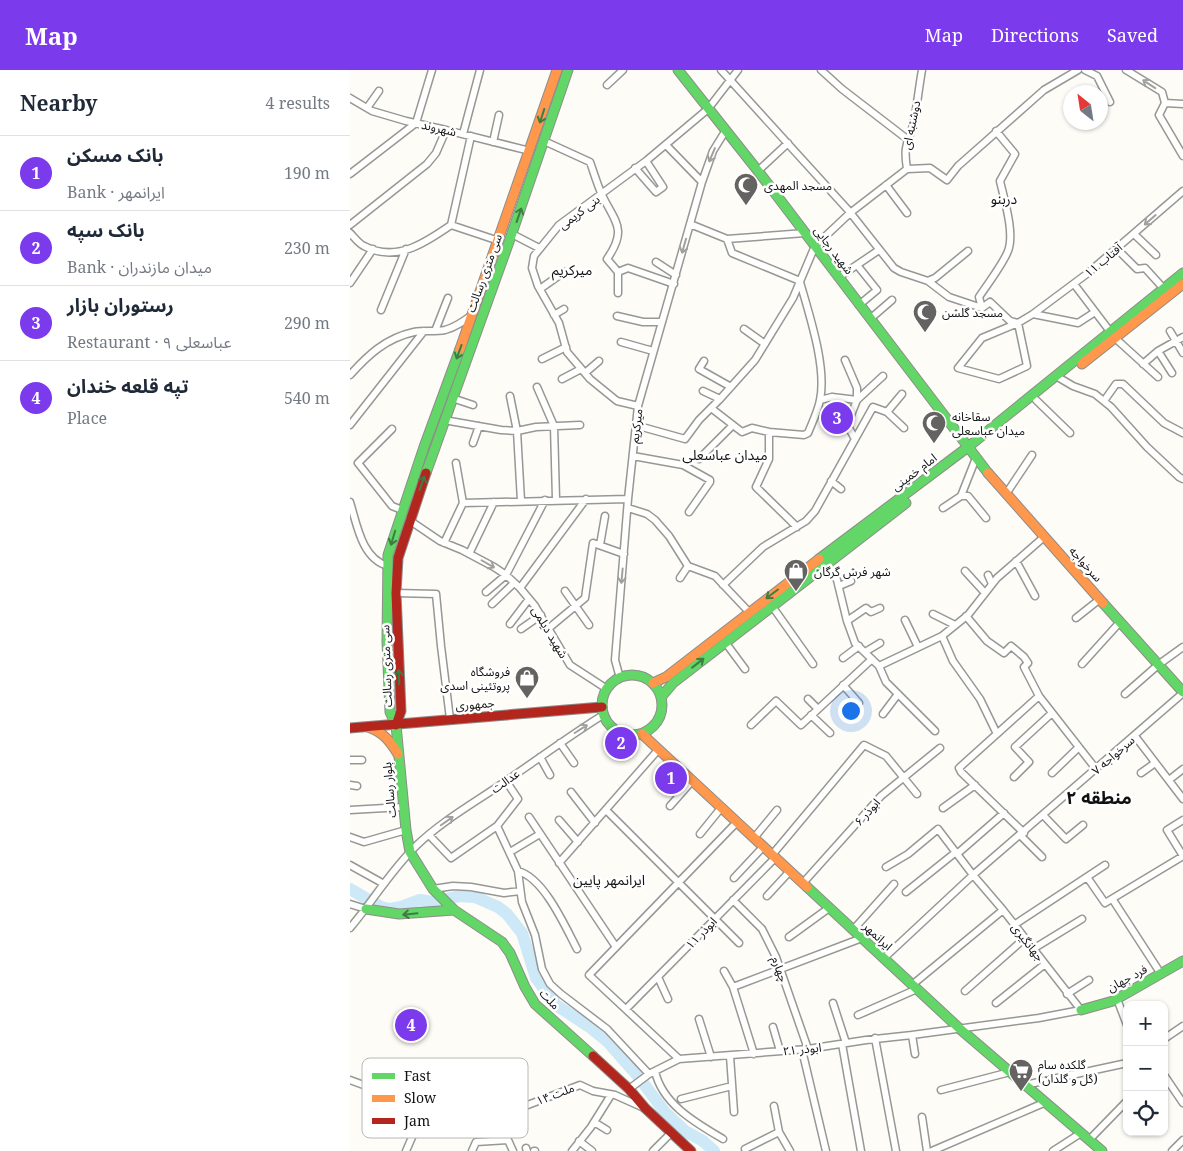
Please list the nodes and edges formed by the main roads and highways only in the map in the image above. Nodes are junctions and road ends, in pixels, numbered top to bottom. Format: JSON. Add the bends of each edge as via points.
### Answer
{"nodes":[{"id":1,"x":558,"y":70,"type":"edge"},
{"id":2,"x":568,"y":70,"type":"edge"},
{"id":3,"x":678,"y":70,"type":"edge"},
{"id":4,"x":553,"y":84,"type":"junction"},
{"id":5,"x":563,"y":86,"type":"junction"},
{"id":6,"x":1183,"y":273,"type":"edge"},
{"id":7,"x":1183,"y":284,"type":"edge"},
{"id":8,"x":1112,"y":335,"type":"junction"},
{"id":9,"x":1059,"y":378,"type":"junction"},
{"id":10,"x":428,"y":449,"type":"junction"},
{"id":11,"x":972,"y":452,"type":"junction"},
{"id":12,"x":653,"y":683,"type":"junction"},
{"id":13,"x":1183,"y":693,"type":"edge"},
{"id":14,"x":662,"y":696,"type":"junction"},
{"id":15,"x":603,"y":711,"type":"junction"},
{"id":16,"x":396,"y":725,"type":"junction"},
{"id":17,"x":368,"y":727,"type":"junction"},
{"id":18,"x":350,"y":728,"type":"edge"},
{"id":19,"x":642,"y":734,"type":"junction"},
{"id":20,"x":399,"y":757,"type":"junction"},
{"id":21,"x":410,"y":852,"type":"joint"},
{"id":22,"x":367,"y":907,"type":"road end"},
{"id":23,"x":454,"y":910,"type":"junction"},
{"id":24,"x":1183,"y":961,"type":"edge"},
{"id":25,"x":1081,"y":1010,"type":"road end"},
{"id":26,"x":691,"y":1151,"type":"edge"},
{"id":27,"x":1102,"y":1151,"type":"edge"}],
"edges":[{"from":1,"to":4,"type":"main road","name":"سی متری رسالت"},
{"from":2,"to":5,"type":"main road","name":"سی متری رسالت"},
{"from":3,"to":11,"type":"main road","name":"شهید رجایی"},
{"from":4,"to":5,"type":"main road"},
{"from":4,"to":10,"type":"main road","name":"سی متری رسالت","one_way":true},
{"from":10,"to":5,"type":"main road","name":"سی متری رسالت","one_way":true,"via":[[444,420]]},
{"from":6,"to":8,"type":"main road","name":"امام خمینی"},
{"from":7,"to":8,"type":"main road","name":"امام خمینی"},
{"from":8,"to":9,"type":"main road","name":"امام خمینی"},
{"from":9,"to":11,"type":"main road","name":"امام خمینی"},
{"from":9,"to":11,"type":"main road","name":"امام خمینی"},
{"from":16,"to":10,"type":"main road","name":"سی متری رسالت","one_way":true,"via":[[401,711],[396,593],[398,558]]},
{"from":10,"to":16,"type":"main road","name":"سی متری رسالت","one_way":true,"via":[[402,510],[388,555],[390,712]]},
{"from":11,"to":12,"type":"main road","name":"امام خمینی","one_way":true,"via":[[748,612],[666,677]]},
{"from":11,"to":13,"type":"main road","name":"سرخواجه"},
{"from":14,"to":11,"type":"main road","name":"امام خمینی","one_way":true,"via":[[673,683],[725,642]]},
{"from":12,"to":14,"type":"main road"},
{"from":12,"to":15,"type":"main road","via":[[639,676],[620,678],[607,689]]},
{"from":14,"to":19,"type":"main road","via":[[660,719]]},
{"from":15,"to":16,"type":"main road","name":"جمهوری"},
{"from":15,"to":19,"type":"main road","via":[[612,728],[619,733]]},
{"from":16,"to":17,"type":"main road","name":"جمهوری"},
{"from":16,"to":20,"type":"main road","name":"بلوار رسالت"},
{"from":17,"to":18,"type":"main road","name":"جمهوری"},
{"from":17,"to":20,"type":"main road","via":[[385,735]]},
{"from":19,"to":27,"type":"main road","name":"ایرانمهر","via":[[960,1029]]},
{"from":20,"to":21,"type":"main road","name":"بلوار رسالت"},
{"from":21,"to":23,"type":"main road","name":"ملت","via":[[435,890]]},
{"from":23,"to":22,"type":"main road","one_way":true,"via":[[398,915],[379,913]]},
{"from":23,"to":26,"type":"main road","name":"ملت","via":[[502,942],[535,1004],[629,1089]]},
{"from":24,"to":25,"type":"main road","name":"فرد جهان","via":[[1117,999]]}]}
